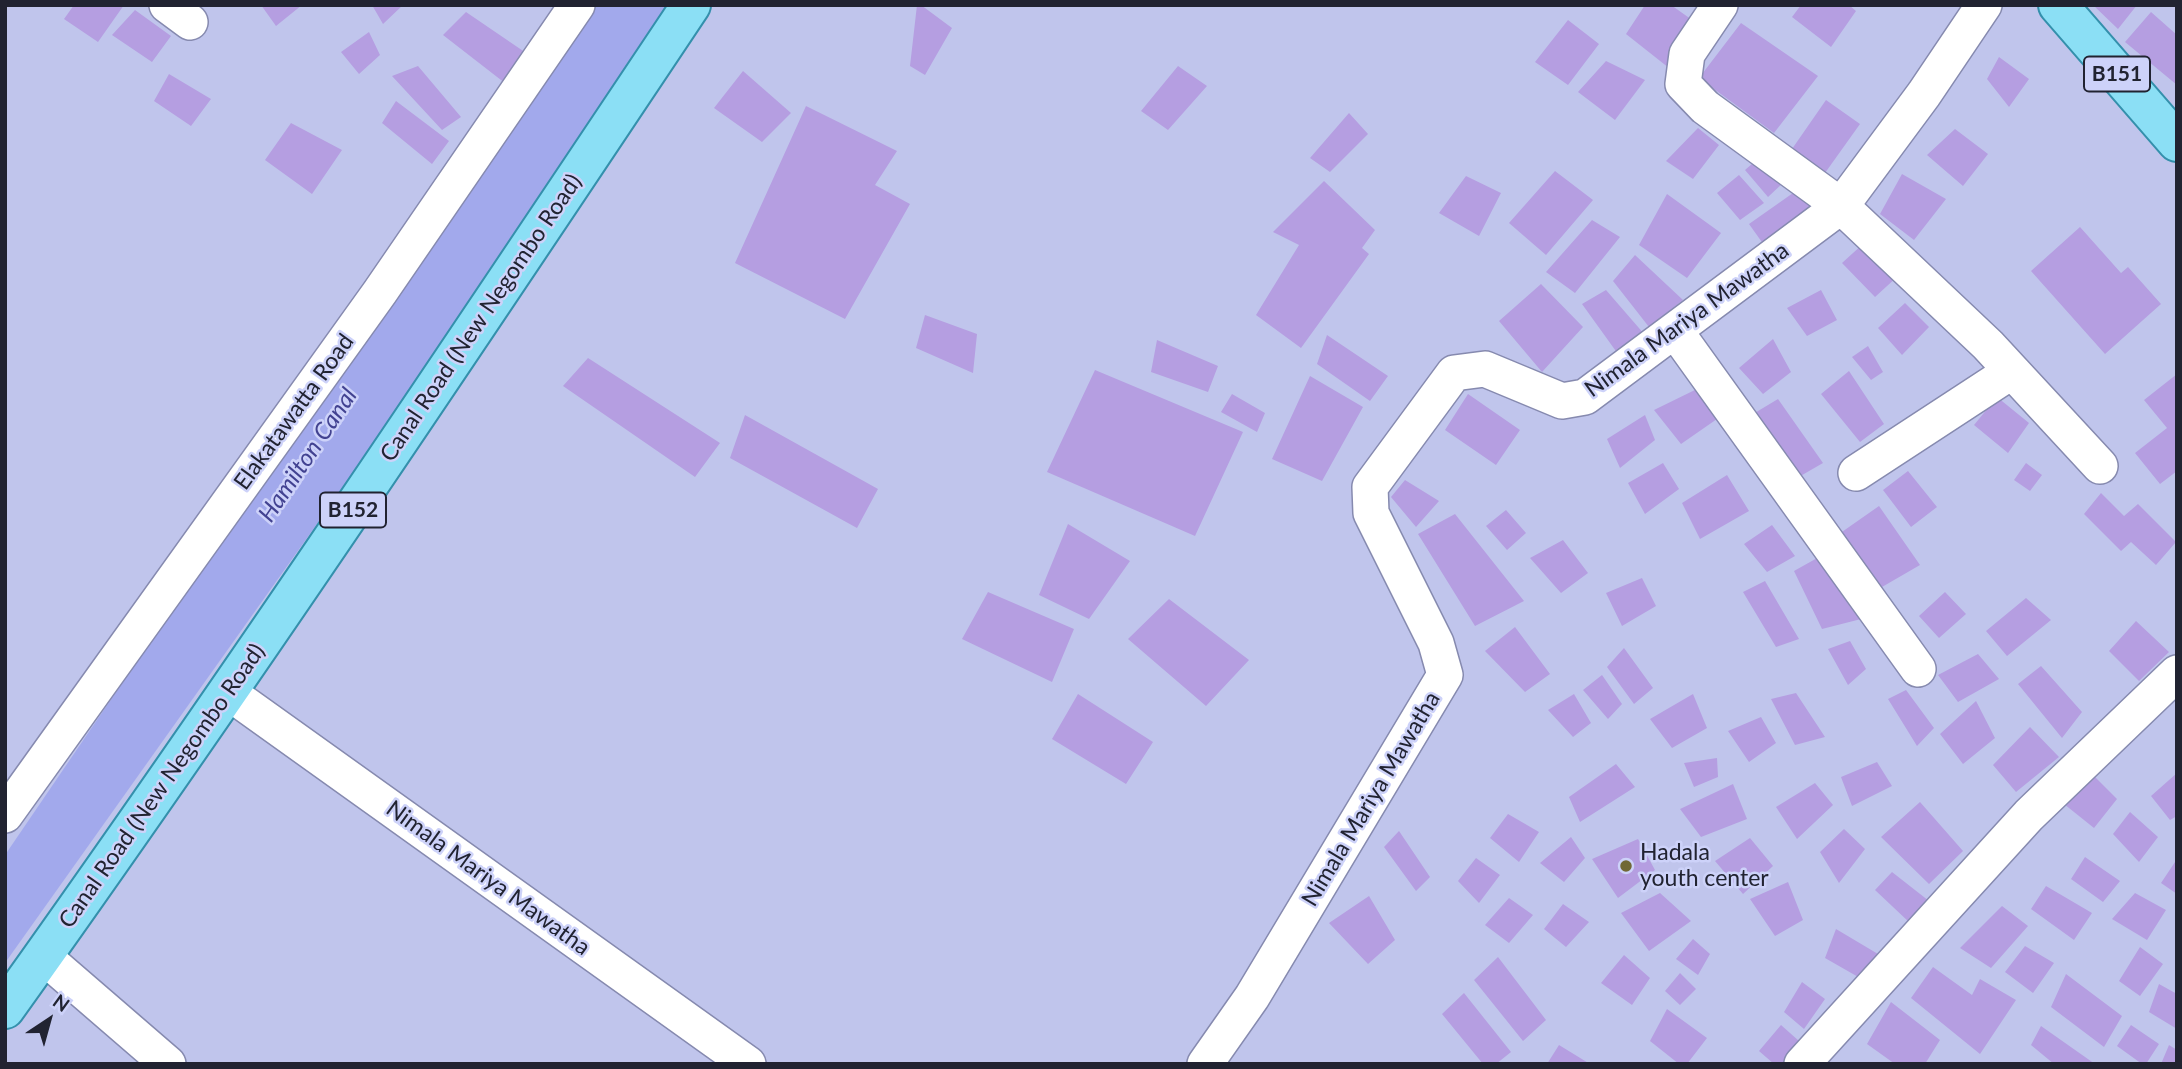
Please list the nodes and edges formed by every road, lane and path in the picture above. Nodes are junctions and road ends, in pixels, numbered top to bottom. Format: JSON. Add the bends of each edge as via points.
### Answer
{"nodes":[{"id":1,"x":578,"y":5,"type":"edge"},
{"id":2,"x":691,"y":5,"type":"edge"},
{"id":3,"x":1720,"y":5,"type":"edge"},
{"id":4,"x":1984,"y":5,"type":"edge"},
{"id":5,"x":2058,"y":5,"type":"edge"},
{"id":6,"x":2177,"y":142,"type":"edge"},
{"id":7,"x":1841,"y":206,"type":"junction"},
{"id":8,"x":1676,"y":331,"type":"junction"},
{"id":9,"x":2012,"y":371,"type":"junction"},
{"id":10,"x":2100,"y":466,"type":"dead end"},
{"id":11,"x":1856,"y":473,"type":"dead end"},
{"id":12,"x":1918,"y":669,"type":"dead end"},
{"id":13,"x":2177,"y":673,"type":"edge"},
{"id":14,"x":229,"y":692,"type":"junction"},
{"id":15,"x":5,"y":816,"type":"edge"},
{"id":16,"x":43,"y":956,"type":"junction"},
{"id":17,"x":5,"y":1009,"type":"edge"},
{"id":18,"x":169,"y":1064,"type":"edge"},
{"id":19,"x":748,"y":1064,"type":"edge"},
{"id":20,"x":1205,"y":1064,"type":"edge"},
{"id":21,"x":1802,"y":1064,"type":"edge"}],
"edges":[{"from":1,"to":15,"type":"street","name":"Elakatawatta Road","via":[[380,292]]},
{"from":2,"to":14,"type":"main road","name":"Canal Road (New Negombo Road)","number":"B152"},
{"from":3,"to":7,"type":"street","via":[[1687,54],[1683,84],[1705,107]]},
{"from":4,"to":7,"type":"street","name":"Nimala Mariya Mawatha"},
{"from":5,"to":6,"type":"main road","number":"B151"},
{"from":7,"to":8,"type":"street","name":"Nimala Mariya Mawatha"},
{"from":7,"to":9,"type":"street"},
{"from":8,"to":12,"type":"street"},
{"from":8,"to":20,"type":"street","name":"Nimala Mariya Mawatha","via":[[1586,397],[1562,401],[1485,369],[1454,373],[1370,487],[1371,513],[1436,643],[1445,675],[1252,997]]},
{"from":9,"to":10,"type":"street"},
{"from":9,"to":11,"type":"street"},
{"from":13,"to":21,"type":"street","via":[[2029,815]]},
{"from":14,"to":16,"type":"main road","name":"Canal Road (New Negombo Road)","number":"B152"},
{"from":14,"to":19,"type":"street","name":"Nimala Mariya Mawatha"},
{"from":16,"to":17,"type":"main road","name":"Canal Road (New Negombo Road)","number":"B152"},
{"from":16,"to":18,"type":"street"}]}
